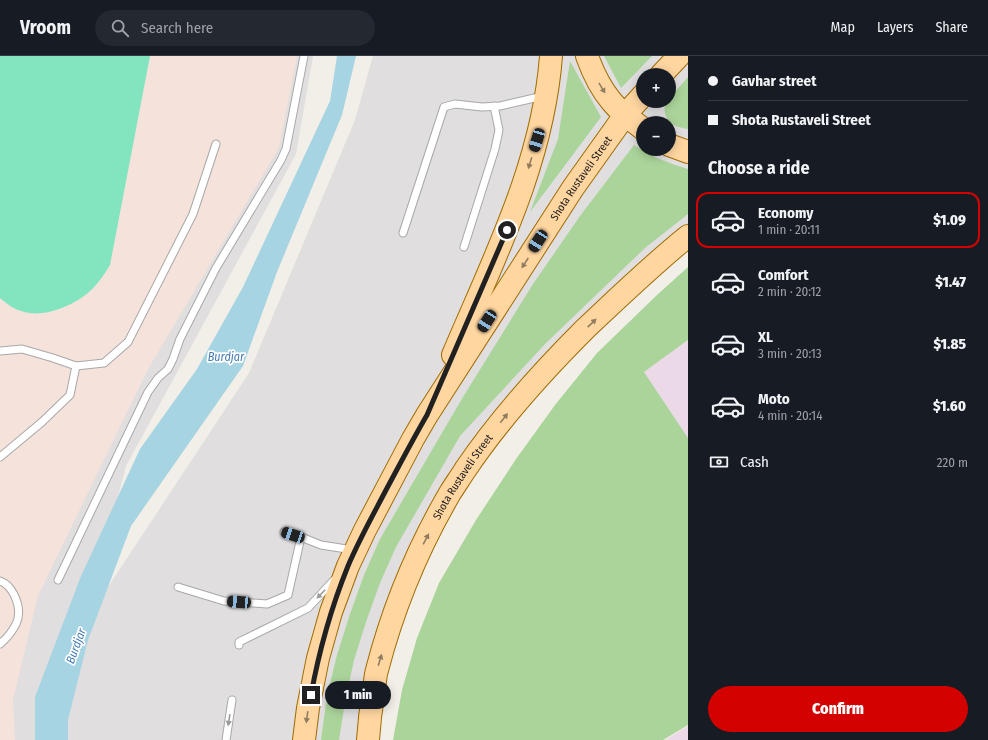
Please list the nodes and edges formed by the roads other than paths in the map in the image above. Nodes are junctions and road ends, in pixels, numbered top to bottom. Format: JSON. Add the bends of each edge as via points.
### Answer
{"nodes":[{"id":1,"x":304,"y":56,"type":"edge"},
{"id":2,"x":551,"y":56,"type":"edge"},
{"id":3,"x":587,"y":56,"type":"edge"},
{"id":4,"x":679,"y":56,"type":"edge"},
{"id":5,"x":668,"y":68,"type":"edge"},
{"id":6,"x":547,"y":95,"type":"junction"},
{"id":7,"x":636,"y":103,"type":"edge"},
{"id":8,"x":494,"y":106,"type":"junction"},
{"id":9,"x":625,"y":115,"type":"junction"},
{"id":10,"x":636,"y":124,"type":"edge"},
{"id":11,"x":216,"y":144,"type":"dead end"},
{"id":12,"x":676,"y":148,"type":"edge"},
{"id":13,"x":688,"y":152,"type":"edge"},
{"id":14,"x":403,"y":233,"type":"dead end"},
{"id":15,"x":688,"y":236,"type":"edge"},
{"id":16,"x":464,"y":247,"type":"dead end"},
{"id":17,"x":0,"y":351,"type":"edge"},
{"id":18,"x":76,"y":366,"type":"junction"},
{"id":19,"x":427,"y":415,"type":"junction"},
{"id":20,"x":0,"y":457,"type":"edge"},
{"id":21,"x":284,"y":532,"type":"dead end"},
{"id":22,"x":301,"y":537,"type":"junction"},
{"id":23,"x":352,"y":558,"type":"junction"},
{"id":24,"x":58,"y":580,"type":"dead end"},
{"id":25,"x":0,"y":581,"type":"edge"},
{"id":26,"x":178,"y":587,"type":"dead end"},
{"id":27,"x":0,"y":644,"type":"edge"},
{"id":28,"x":239,"y":645,"type":"dead end"},
{"id":29,"x":232,"y":700,"type":"dead end"},
{"id":30,"x":226,"y":740,"type":"edge"},
{"id":31,"x":304,"y":740,"type":"edge"},
{"id":32,"x":368,"y":740,"type":"edge"}],
"edges":[{"from":1,"to":24,"type":"lane","via":[[286,149],[281,160],[216,268],[168,369],[148,392]]},
{"from":2,"to":6,"type":"main road"},
{"from":3,"to":9,"type":"main road","one_way":true,"via":[[602,90]]},
{"from":4,"to":5,"type":"main road"},
{"from":6,"to":8,"type":"lane"},
{"from":6,"to":19,"type":"main road","one_way":true,"via":[[537,140],[512,218]]},
{"from":7,"to":9,"type":"main road","name":"Shota Rustaveli Street"},
{"from":8,"to":14,"type":"lane","via":[[455,104],[444,107]]},
{"from":8,"to":16,"type":"lane","via":[[499,130],[495,149]]},
{"from":9,"to":10,"type":"main road"},
{"from":9,"to":19,"type":"main road","name":"Shota Rustaveli Street","one_way":true,"via":[[573,188]]},
{"from":11,"to":18,"type":"lane","via":[[193,214],[128,342],[104,363]]},
{"from":12,"to":13,"type":"main road"},
{"from":32,"to":15,"type":"main road","name":"Shota Rustaveli Street","one_way":true,"via":[[377,671],[403,587],[450,493],[481,446],[554,360],[660,259]]},
{"from":17,"to":18,"type":"lane","via":[[22,349]]},
{"from":18,"to":20,"type":"lane","via":[[70,395]]},
{"from":19,"to":23,"type":"main road","name":"Shota Rustaveli Street","via":[[368,523]]},
{"from":21,"to":22,"type":"lane"},
{"from":22,"to":23,"type":"lane"},
{"from":22,"to":26,"type":"lane","via":[[288,595],[267,604],[224,601]]},
{"from":23,"to":28,"type":"lane","one_way":true,"via":[[308,608],[239,642]]},
{"from":23,"to":31,"type":"main road","name":"Shota Rustaveli Street","one_way":true,"via":[[331,612],[318,658]]},
{"from":25,"to":27,"type":"lane","via":[[7,585],[16,599],[18,611],[16,623]]},
{"from":29,"to":30,"type":"lane","one_way":true}]}
